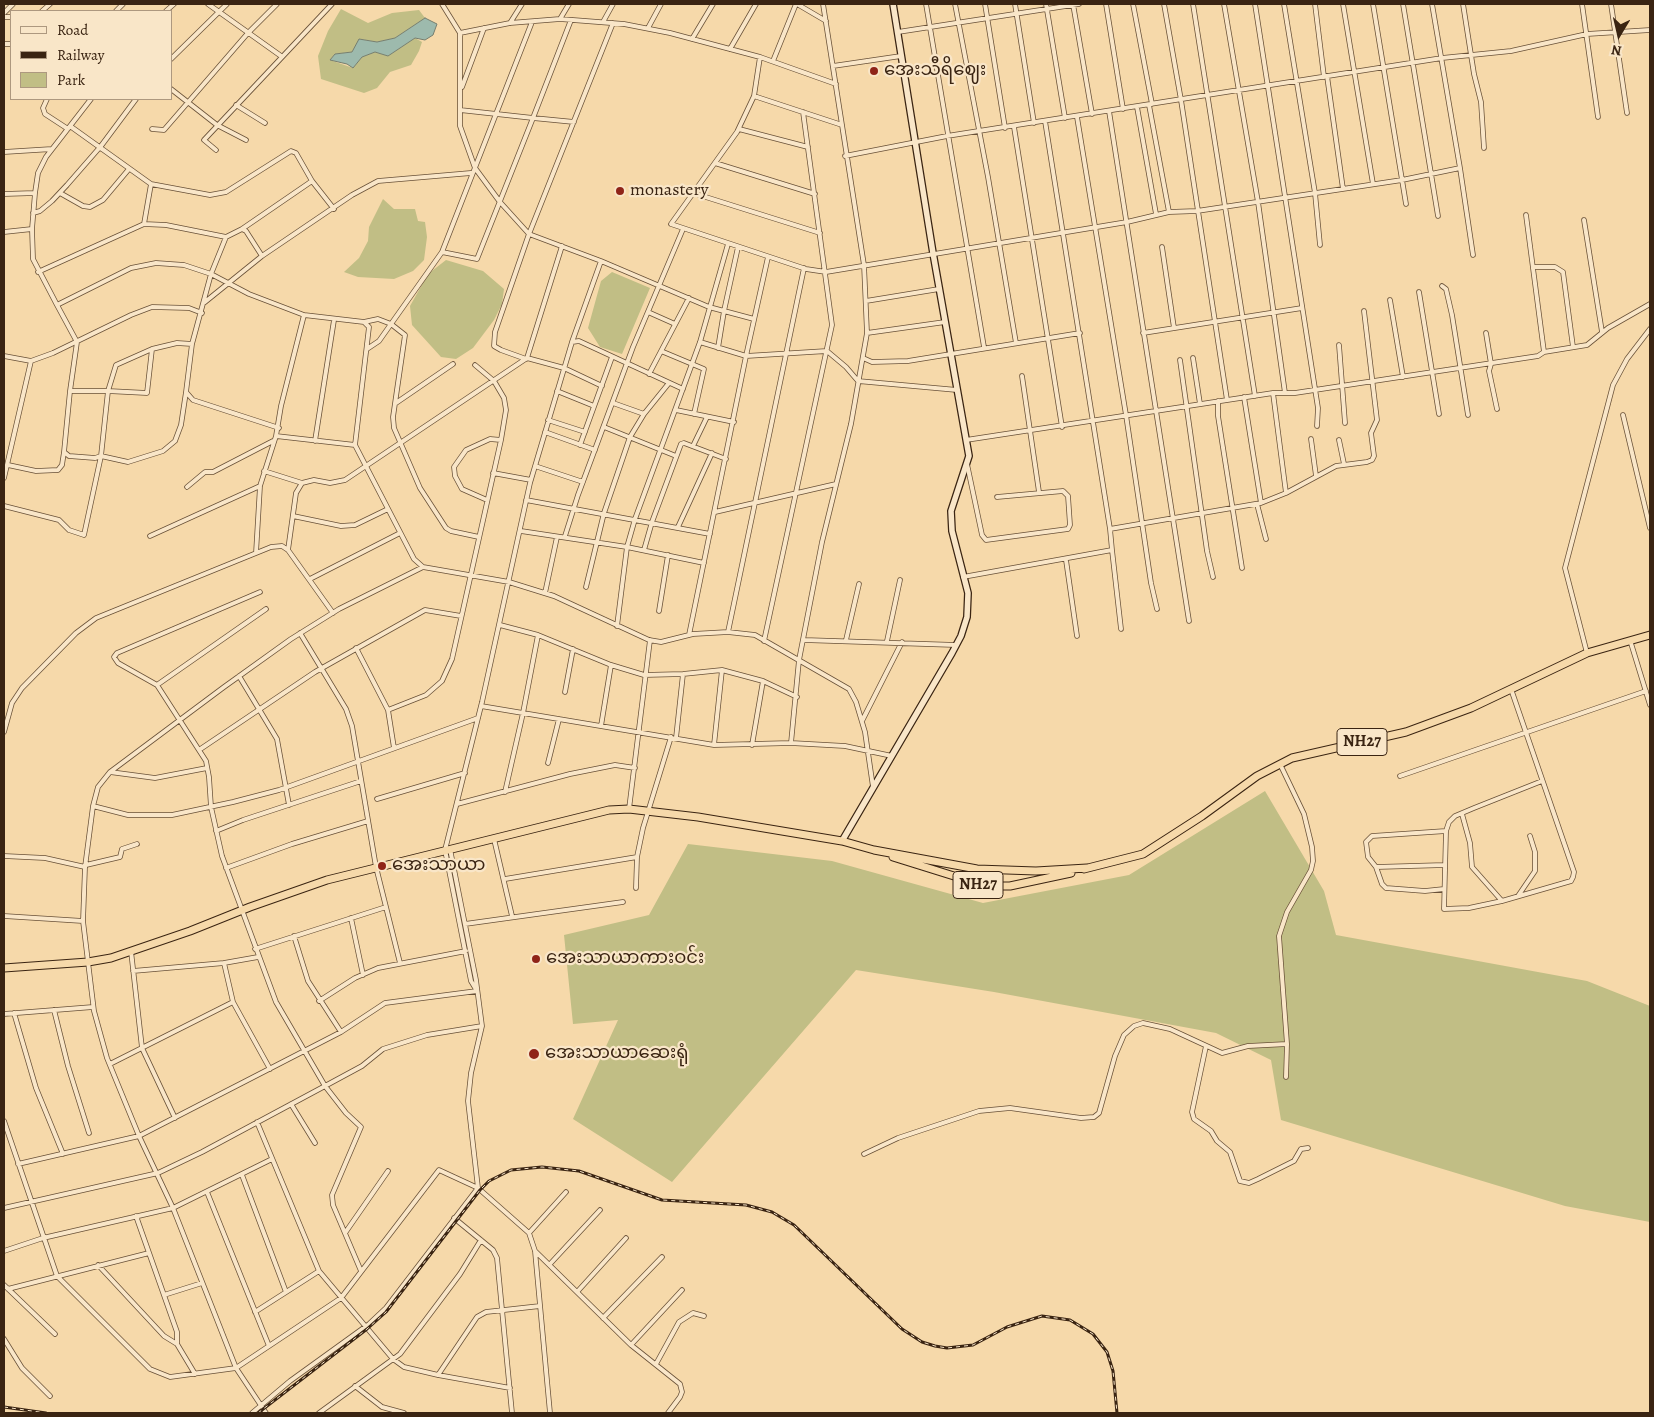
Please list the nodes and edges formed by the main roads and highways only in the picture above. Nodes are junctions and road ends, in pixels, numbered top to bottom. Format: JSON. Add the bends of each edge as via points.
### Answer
{"nodes":[{"id":1,"x":893,"y":4,"type":"edge"},
{"id":2,"x":1650,"y":635,"type":"edge"},
{"id":3,"x":842,"y":841,"type":"junction"},
{"id":4,"x":874,"y":850,"type":"junction"},
{"id":5,"x":1086,"y":868,"type":"junction"},
{"id":6,"x":4,"y":968,"type":"edge"}],
"edges":[{"from":1,"to":3,"type":"main road","via":[[932,253],[969,456],[951,512],[952,531],[968,593],[967,617],[956,645]]},
{"from":2,"to":5,"type":"highway","number":"NH27","via":[[1588,653],[1471,708],[1406,732],[1292,758],[1258,776],[1143,854]]},
{"from":3,"to":4,"type":"highway","number":"NH27"},
{"from":3,"to":6,"type":"highway","number":"NH27","via":[[650,811],[609,810],[327,880],[131,951],[88,962]]},
{"from":4,"to":5,"type":"highway","number":"NH27","via":[[977,869],[1036,872]]},
{"from":4,"to":5,"type":"highway","number":"NH27","via":[[986,886],[1010,886]]}]}
